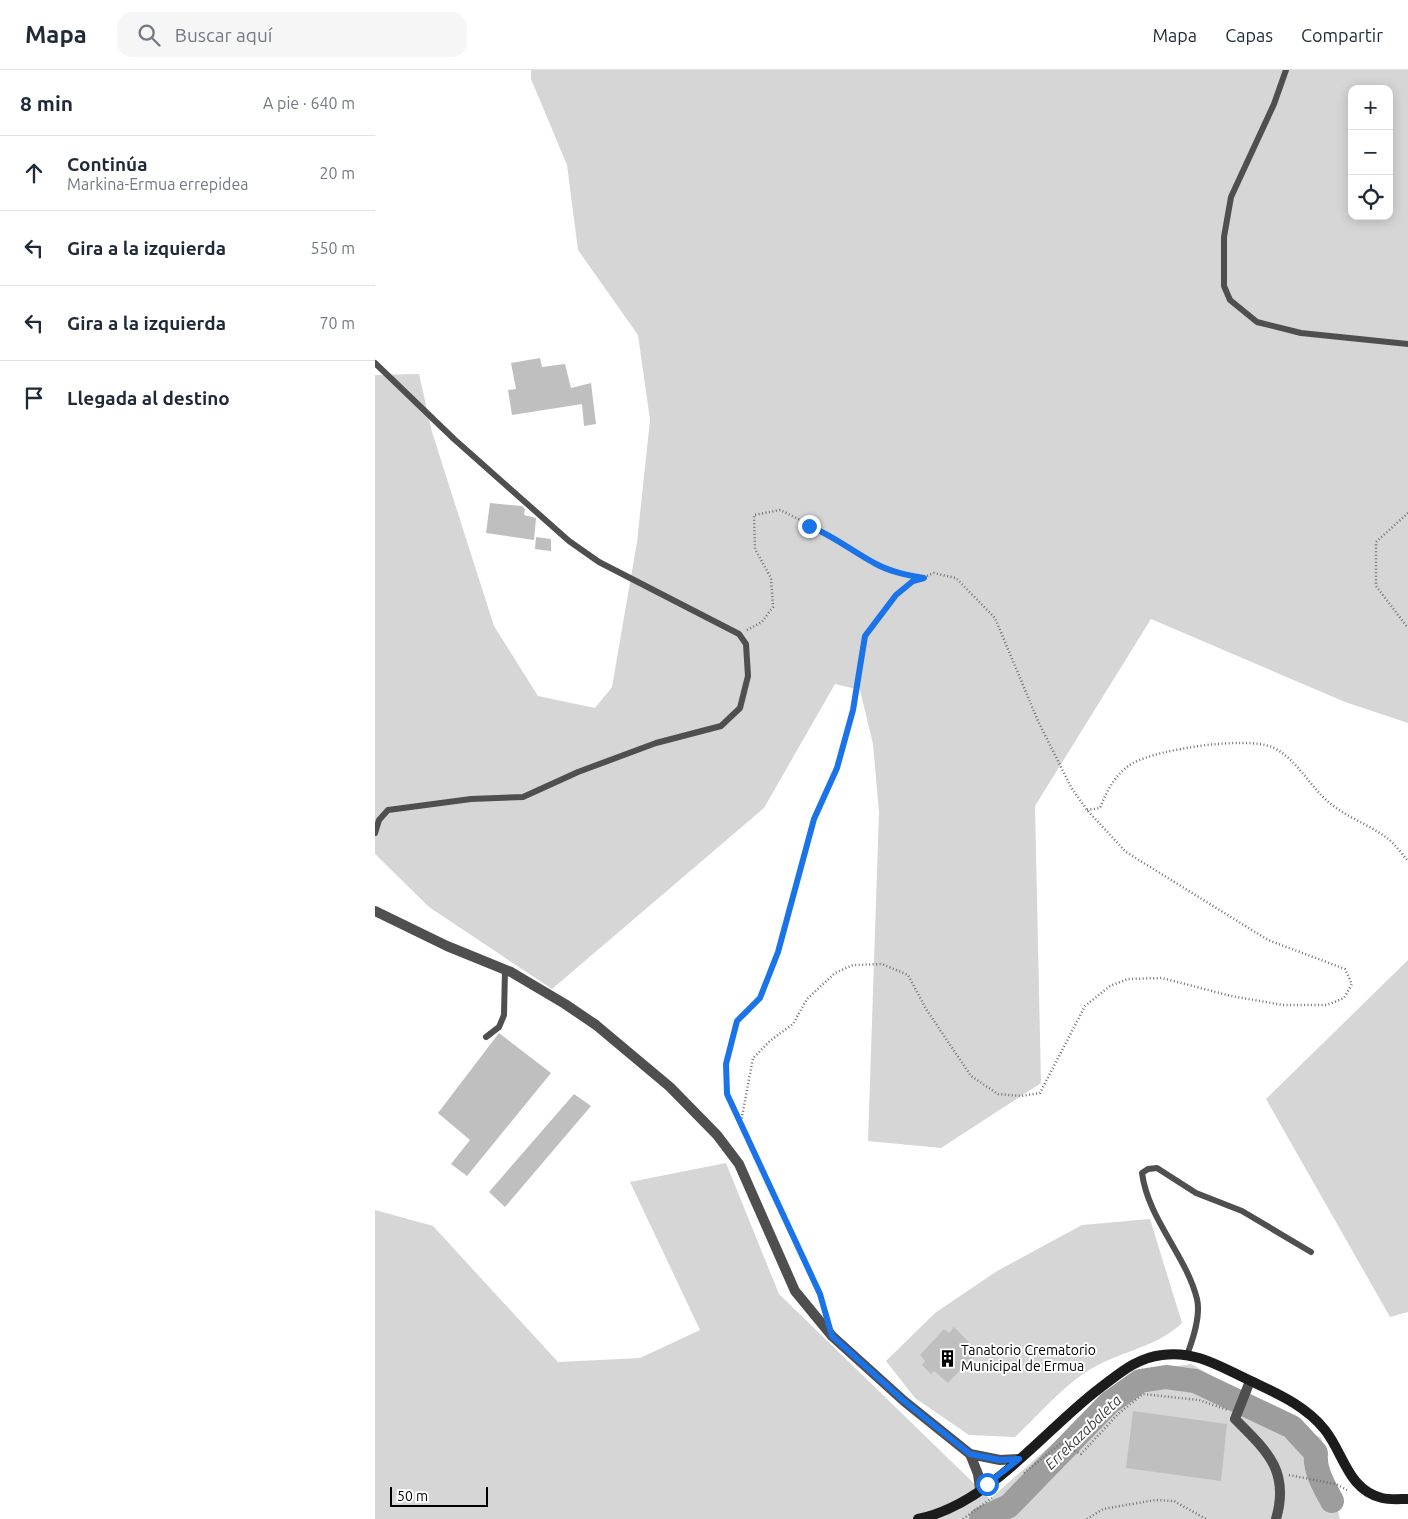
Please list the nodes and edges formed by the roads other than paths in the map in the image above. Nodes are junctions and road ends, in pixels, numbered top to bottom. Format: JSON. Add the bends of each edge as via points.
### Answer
{"nodes":[{"id":1,"x":1286,"y":70,"type":"edge"},
{"id":2,"x":1408,"y":344,"type":"edge"},
{"id":3,"x":375,"y":362,"type":"edge"},
{"id":4,"x":375,"y":833,"type":"edge"},
{"id":5,"x":375,"y":910,"type":"edge"},
{"id":6,"x":505,"y":970,"type":"junction"},
{"id":7,"x":486,"y":1037,"type":"dead end"},
{"id":8,"x":1311,"y":1252,"type":"dead end"},
{"id":9,"x":1187,"y":1355,"type":"junction"},
{"id":10,"x":1250,"y":1381,"type":"junction"},
{"id":11,"x":970,"y":1454,"type":"junction"},
{"id":12,"x":1019,"y":1459,"type":"junction"},
{"id":13,"x":980,"y":1489,"type":"junction"},
{"id":14,"x":1408,"y":1499,"type":"edge"},
{"id":15,"x":917,"y":1519,"type":"edge"},
{"id":16,"x":1276,"y":1519,"type":"edge"}],
"edges":[{"from":1,"to":2,"type":"lane","via":[[1274,104],[1231,197],[1224,246],[1223,286],[1229,300],[1257,322],[1301,334]]},
{"from":3,"to":4,"type":"lane","via":[[454,439],[569,541],[599,562],[739,634],[746,644],[748,676],[739,708],[721,726],[657,742],[523,797],[471,799],[388,810],[379,820]]},
{"from":5,"to":6,"type":"street","via":[[447,946]]},
{"from":6,"to":7,"type":"lane","via":[[504,1016],[499,1027]]},
{"from":6,"to":11,"type":"street","via":[[595,1025],[670,1086],[717,1135],[739,1164],[795,1291],[832,1336],[904,1401]]},
{"from":8,"to":9,"type":"lane","via":[[1242,1211],[1196,1193],[1157,1168],[1142,1173],[1143,1185],[1183,1265],[1197,1301],[1195,1335]]},
{"from":9,"to":10,"type":"main road","via":[[1221,1365]]},
{"from":9,"to":12,"type":"main road","via":[[1161,1355],[1123,1369],[1082,1401]]},
{"from":10,"to":14,"type":"main road","via":[[1288,1399],[1316,1420],[1326,1431],[1348,1472],[1367,1492],[1382,1498]]},
{"from":10,"to":16,"type":"street","via":[[1235,1419],[1262,1446],[1280,1479]]},
{"from":11,"to":12,"type":"street","via":[[1000,1460]]},
{"from":11,"to":13,"type":"street"},
{"from":12,"to":13,"type":"main road"},
{"from":13,"to":15,"type":"main road","via":[[956,1506]]}]}
